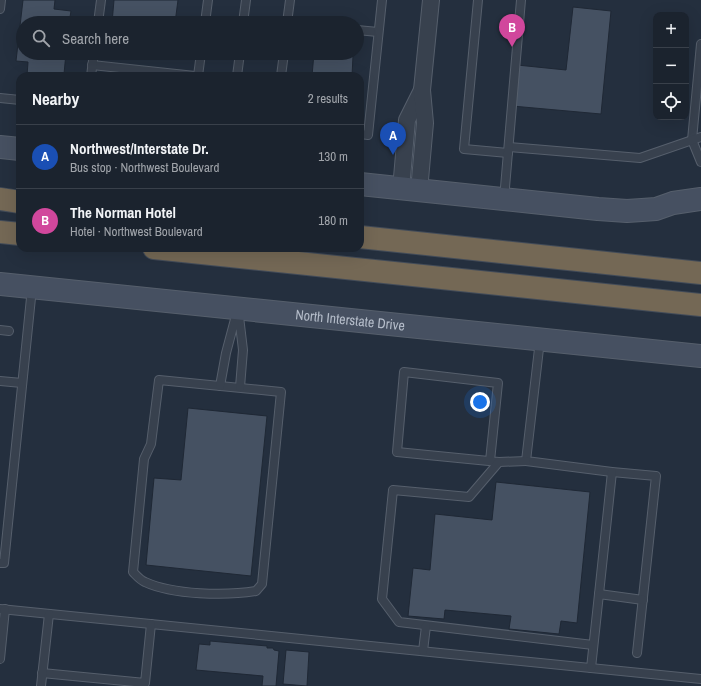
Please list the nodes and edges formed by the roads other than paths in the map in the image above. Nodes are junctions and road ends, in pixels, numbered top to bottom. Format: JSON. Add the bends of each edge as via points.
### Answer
{"nodes":[{"id":1,"x":1,"y":0,"type":"edge"},
{"id":2,"x":101,"y":0,"type":"edge"},
{"id":3,"x":208,"y":0,"type":"edge"},
{"id":4,"x":246,"y":0,"type":"edge"},
{"id":5,"x":290,"y":0,"type":"edge"},
{"id":6,"x":382,"y":0,"type":"edge"},
{"id":7,"x":431,"y":0,"type":"edge"},
{"id":8,"x":478,"y":0,"type":"edge"},
{"id":9,"x":521,"y":0,"type":"edge"},
{"id":10,"x":0,"y":9,"type":"edge"},
{"id":11,"x":99,"y":16,"type":"edge"},
{"id":12,"x":206,"y":16,"type":"edge"},
{"id":13,"x":244,"y":16,"type":"edge"},
{"id":14,"x":289,"y":16,"type":"edge"},
{"id":15,"x":364,"y":31,"type":"edge"},
{"id":16,"x":378,"y":32,"type":"junction"},
{"id":17,"x":701,"y":44,"type":"edge"},
{"id":18,"x":93,"y":60,"type":"edge"},
{"id":19,"x":200,"y":60,"type":"edge"},
{"id":20,"x":239,"y":60,"type":"edge"},
{"id":21,"x":283,"y":60,"type":"edge"},
{"id":22,"x":92,"y":65,"type":"junction"},
{"id":23,"x":91,"y":72,"type":"edge"},
{"id":24,"x":158,"y":72,"type":"edge"},
{"id":25,"x":199,"y":72,"type":"edge"},
{"id":26,"x":238,"y":72,"type":"edge"},
{"id":27,"x":282,"y":72,"type":"edge"},
{"id":28,"x":0,"y":98,"type":"edge"},
{"id":29,"x":16,"y":100,"type":"edge"},
{"id":30,"x":364,"y":134,"type":"edge"},
{"id":31,"x":701,"y":138,"type":"edge"},
{"id":32,"x":692,"y":140,"type":"junction"},
{"id":33,"x":0,"y":147,"type":"edge"},
{"id":34,"x":16,"y":149,"type":"edge"},
{"id":35,"x":509,"y":150,"type":"junction"},
{"id":36,"x":701,"y":162,"type":"edge"},
{"id":37,"x":364,"y":184,"type":"edge"},
{"id":38,"x":701,"y":187,"type":"edge"},
{"id":39,"x":410,"y":190,"type":"junction"},
{"id":40,"x":0,"y":199,"type":"edge"},
{"id":41,"x":504,"y":199,"type":"junction"},
{"id":42,"x":701,"y":199,"type":"edge"},
{"id":43,"x":16,"y":201,"type":"edge"},
{"id":44,"x":673,"y":203,"type":"junction"},
{"id":45,"x":0,"y":232,"type":"edge"},
{"id":46,"x":16,"y":234,"type":"edge"},
{"id":47,"x":364,"y":237,"type":"edge"},
{"id":48,"x":192,"y":252,"type":"edge"},
{"id":49,"x":701,"y":257,"type":"edge"},
{"id":50,"x":576,"y":260,"type":"junction"},
{"id":51,"x":701,"y":273,"type":"edge"},
{"id":52,"x":0,"y":284,"type":"edge"},
{"id":53,"x":32,"y":288,"type":"junction"},
{"id":54,"x":701,"y":305,"type":"edge"},
{"id":55,"x":238,"y":308,"type":"junction"},
{"id":56,"x":0,"y":330,"type":"edge"},
{"id":57,"x":9,"y":332,"type":"dead end"},
{"id":58,"x":540,"y":339,"type":"junction"},
{"id":59,"x":701,"y":356,"type":"edge"},
{"id":60,"x":0,"y":381,"type":"edge"},
{"id":61,"x":22,"y":383,"type":"junction"},
{"id":62,"x":220,"y":386,"type":"junction"},
{"id":63,"x":240,"y":388,"type":"junction"},
{"id":64,"x":494,"y":461,"type":"junction"},
{"id":65,"x":526,"y":461,"type":"junction"},
{"id":66,"x":612,"y":472,"type":"junction"},
{"id":67,"x":0,"y":563,"type":"edge"},
{"id":68,"x":599,"y":594,"type":"junction"},
{"id":69,"x":643,"y":600,"type":"junction"},
{"id":70,"x":2,"y":609,"type":"edge"},
{"id":71,"x":49,"y":614,"type":"junction"},
{"id":72,"x":151,"y":624,"type":"junction"},
{"id":73,"x":426,"y":626,"type":"junction"},
{"id":74,"x":593,"y":645,"type":"junction"},
{"id":75,"x":423,"y":651,"type":"junction"},
{"id":76,"x":637,"y":653,"type":"dead end"},
{"id":77,"x":0,"y":659,"type":"edge"},
{"id":78,"x":591,"y":668,"type":"junction"},
{"id":79,"x":42,"y":673,"type":"junction"},
{"id":80,"x":701,"y":679,"type":"edge"},
{"id":81,"x":41,"y":686,"type":"edge"}],
"edges":[{"from":1,"to":10,"type":"lane"},
{"from":2,"to":11,"type":"lane"},
{"from":3,"to":12,"type":"lane"},
{"from":4,"to":13,"type":"lane"},
{"from":5,"to":14,"type":"lane"},
{"from":6,"to":16,"type":"lane"},
{"from":7,"to":39,"type":"street","via":[[422,90],[407,120]]},
{"from":8,"to":35,"type":"lane","via":[[464,149]]},
{"from":9,"to":35,"type":"lane"},
{"from":15,"to":16,"type":"lane"},
{"from":16,"to":30,"type":"lane","via":[[368,135]]},
{"from":17,"to":32,"type":"lane"},
{"from":18,"to":22,"type":"lane"},
{"from":19,"to":25,"type":"lane"},
{"from":20,"to":26,"type":"lane"},
{"from":21,"to":27,"type":"lane"},
{"from":22,"to":23,"type":"lane"},
{"from":22,"to":24,"type":"lane"},
{"from":28,"to":29,"type":"lane"},
{"from":31,"to":32,"type":"lane"},
{"from":32,"to":35,"type":"lane","via":[[640,158]]},
{"from":32,"to":36,"type":"lane"},
{"from":33,"to":34,"type":"main road"},
{"from":35,"to":41,"type":"lane"},
{"from":37,"to":39,"type":"main road"},
{"from":38,"to":44,"type":"main road"},
{"from":39,"to":41,"type":"main road"},
{"from":40,"to":43,"type":"highway"},
{"from":41,"to":44,"type":"main road","via":[[627,211],[656,209]]},
{"from":42,"to":44,"type":"main road"},
{"from":45,"to":46,"type":"highway"},
{"from":47,"to":50,"type":"highway"},
{"from":48,"to":54,"type":"highway"},
{"from":49,"to":50,"type":"highway"},
{"from":50,"to":51,"type":"highway"},
{"from":52,"to":53,"type":"main road","name":"North Interstate Drive"},
{"from":53,"to":55,"type":"main road","name":"North Interstate Drive"},
{"from":53,"to":61,"type":"lane"},
{"from":55,"to":58,"type":"main road","name":"North Interstate Drive"},
{"from":55,"to":62,"type":"lane"},
{"from":55,"to":63,"type":"lane","via":[[243,350]]},
{"from":56,"to":57,"type":"lane"},
{"from":58,"to":59,"type":"main road","name":"North Interstate Drive"},
{"from":58,"to":65,"type":"lane"},
{"from":60,"to":61,"type":"lane"},
{"from":61,"to":67,"type":"lane","via":[[4,563]]},
{"from":62,"to":63,"type":"lane"},
{"from":62,"to":63,"type":"lane","via":[[158,380],[151,444],[144,460],[133,572],[144,582],[171,591],[237,594],[256,591],[262,584],[281,392]]},
{"from":64,"to":64,"type":"lane","via":[[397,452],[404,372],[498,383]]},
{"from":64,"to":65,"type":"lane"},
{"from":64,"to":73,"type":"lane","via":[[470,497],[392,490],[382,599],[399,622]]},
{"from":65,"to":66,"type":"lane"},
{"from":66,"to":68,"type":"lane"},
{"from":66,"to":69,"type":"lane","via":[[656,476]]},
{"from":68,"to":69,"type":"lane"},
{"from":68,"to":74,"type":"lane"},
{"from":69,"to":76,"type":"lane"},
{"from":70,"to":71,"type":"lane"},
{"from":70,"to":77,"type":"lane"},
{"from":71,"to":72,"type":"lane"},
{"from":71,"to":79,"type":"lane"},
{"from":72,"to":75,"type":"lane"},
{"from":72,"to":79,"type":"lane","via":[[145,683]]},
{"from":73,"to":74,"type":"lane"},
{"from":73,"to":75,"type":"lane"},
{"from":74,"to":78,"type":"lane"},
{"from":75,"to":78,"type":"lane"},
{"from":78,"to":80,"type":"lane"},
{"from":79,"to":81,"type":"lane"}]}
